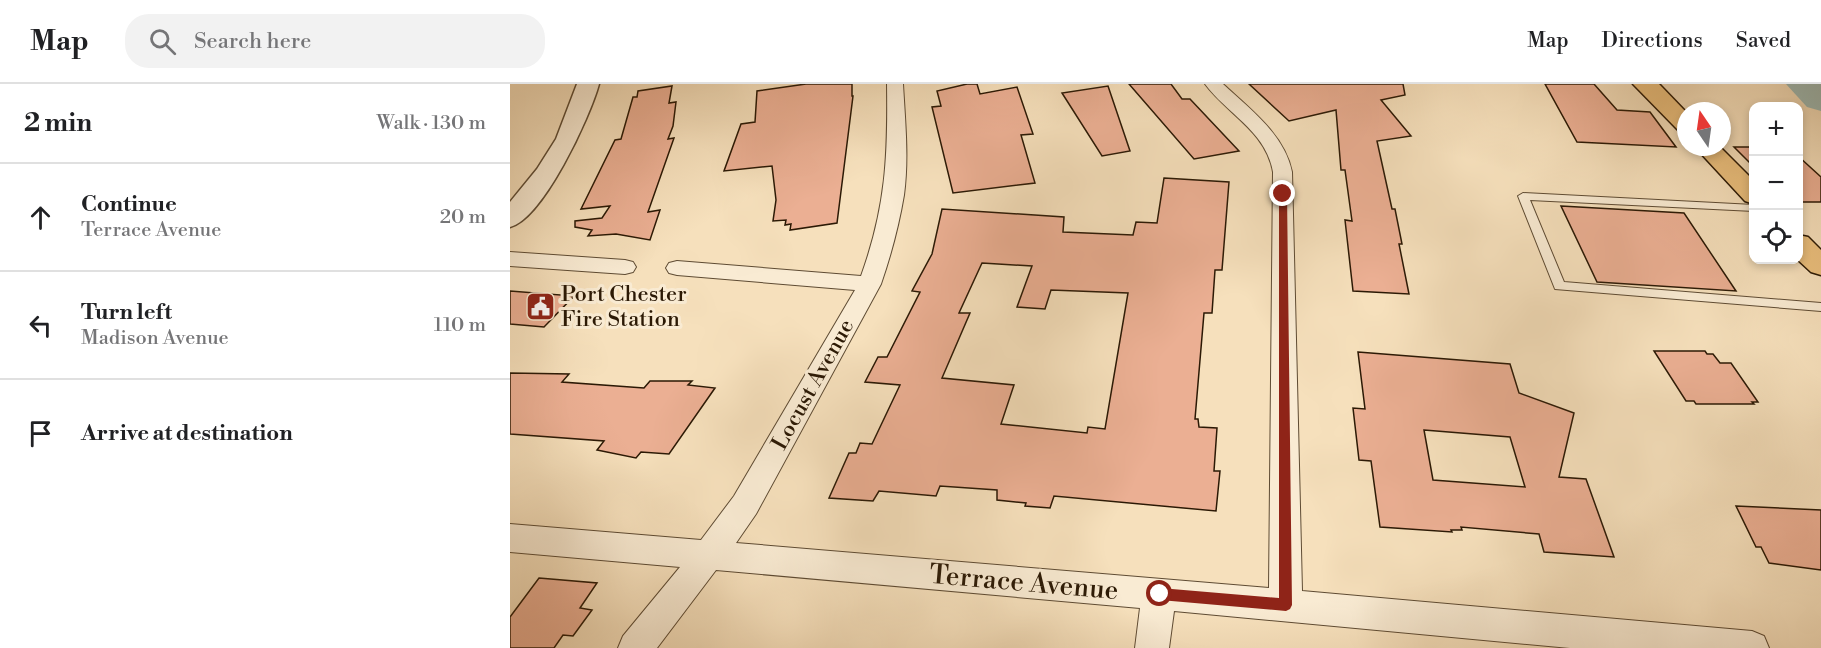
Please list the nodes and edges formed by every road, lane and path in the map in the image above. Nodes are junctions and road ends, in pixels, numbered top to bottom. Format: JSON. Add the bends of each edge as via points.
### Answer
{"nodes":[{"id":1,"x":588,"y":84,"type":"edge"},
{"id":2,"x":895,"y":84,"type":"edge"},
{"id":3,"x":1213,"y":84,"type":"edge"},
{"id":4,"x":1648,"y":85,"type":"edge"},
{"id":5,"x":1677,"y":116,"type":"edge"},
{"id":6,"x":1716,"y":156,"type":"edge"},
{"id":7,"x":1749,"y":191,"type":"edge"},
{"id":8,"x":1749,"y":208,"type":"edge"},
{"id":9,"x":510,"y":219,"type":"edge"},
{"id":10,"x":1803,"y":248,"type":"edge"},
{"id":11,"x":510,"y":259,"type":"edge"},
{"id":12,"x":1821,"y":266,"type":"edge"},
{"id":13,"x":625,"y":267,"type":"dead end"},
{"id":14,"x":677,"y":268,"type":"dead end"},
{"id":15,"x":870,"y":284,"type":"junction"},
{"id":16,"x":1821,"y":308,"type":"edge"},
{"id":17,"x":510,"y":538,"type":"edge"},
{"id":18,"x":709,"y":555,"type":"junction"},
{"id":19,"x":1160,"y":594,"type":"junction"},
{"id":20,"x":1286,"y":605,"type":"junction"},
{"id":21,"x":1700,"y":646,"type":"edge"},
{"id":22,"x":635,"y":648,"type":"edge"},
{"id":23,"x":1152,"y":648,"type":"edge"},
{"id":24,"x":1752,"y":648,"type":"edge"}],
"edges":[{"from":1,"to":9,"type":"street","via":[[555,160]]},
{"from":2,"to":15,"type":"street","name":"Locust Avenue","via":[[894,194]]},
{"from":3,"to":20,"type":"street","via":[[1246,115],[1274,149],[1281,165]]},
{"from":4,"to":5,"type":"main road"},
{"from":6,"to":7,"type":"main road"},
{"from":8,"to":16,"type":"lane","via":[[1523,196],[1559,286]]},
{"from":10,"to":12,"type":"main road"},
{"from":11,"to":13,"type":"street"},
{"from":14,"to":15,"type":"street"},
{"from":15,"to":18,"type":"street","name":"Locust Avenue","via":[[745,505]]},
{"from":17,"to":18,"type":"street","name":"Terrace Avenue"},
{"from":18,"to":19,"type":"street","name":"Terrace Avenue"},
{"from":18,"to":22,"type":"street","name":"Locust Avenue"},
{"from":19,"to":20,"type":"street","name":"Terrace Avenue"},
{"from":19,"to":23,"type":"street"},
{"from":20,"to":21,"type":"street","name":"Terrace Avenue"},
{"from":21,"to":24,"type":"street","name":"Terrace Avenue"}]}
